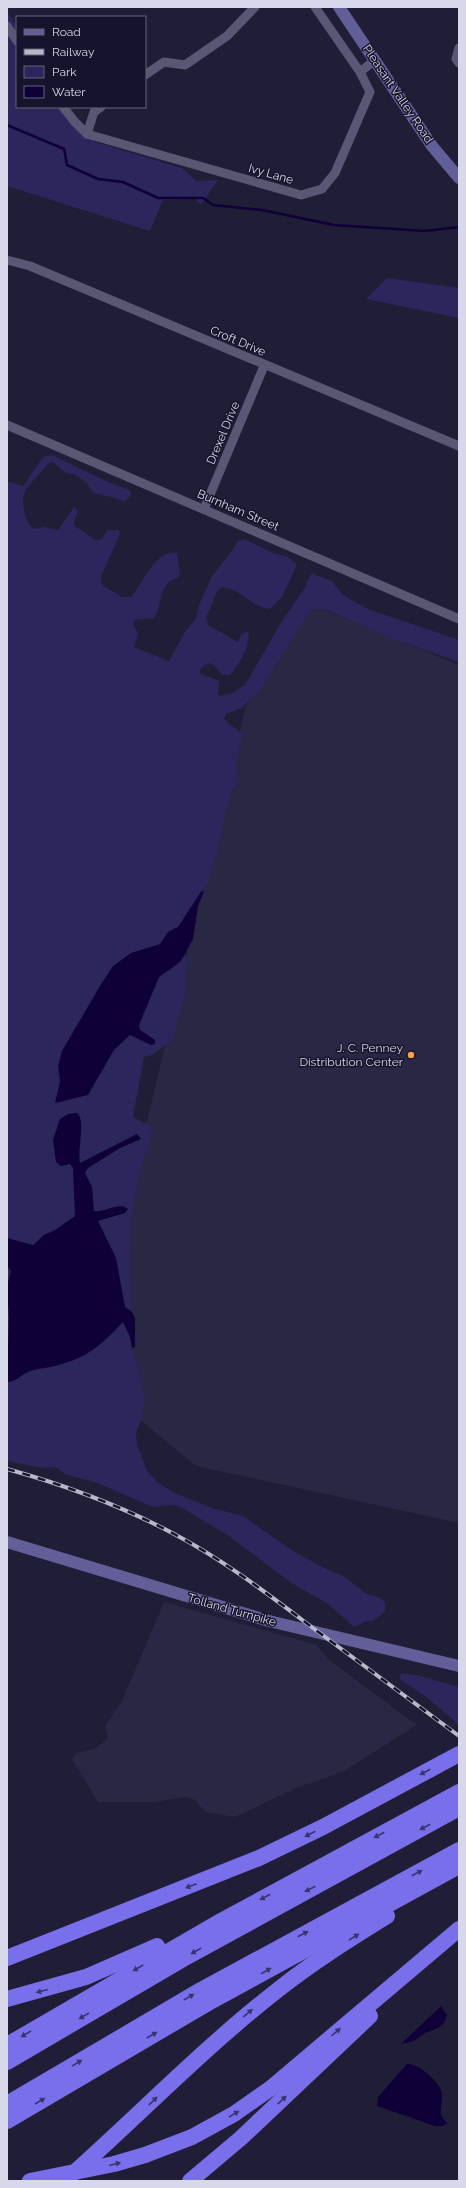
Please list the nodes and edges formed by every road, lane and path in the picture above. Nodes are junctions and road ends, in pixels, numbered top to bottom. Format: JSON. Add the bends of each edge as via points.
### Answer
{"nodes":[{"id":1,"x":255,"y":7,"type":"edge"},
{"id":2,"x":315,"y":7,"type":"edge"},
{"id":3,"x":339,"y":7,"type":"edge"},
{"id":4,"x":7,"y":26,"type":"edge"},
{"id":5,"x":16,"y":40,"type":"edge"},
{"id":6,"x":459,"y":48,"type":"edge"},
{"id":7,"x":375,"y":60,"type":"junction"},
{"id":8,"x":459,"y":63,"type":"edge"},
{"id":9,"x":360,"y":72,"type":"junction"},
{"id":10,"x":146,"y":74,"type":"edge"},
{"id":11,"x":64,"y":108,"type":"edge"},
{"id":12,"x":100,"y":108,"type":"edge"},
{"id":13,"x":87,"y":134,"type":"junction"},
{"id":14,"x":459,"y":178,"type":"edge"},
{"id":15,"x":7,"y":260,"type":"edge"},
{"id":16,"x":264,"y":366,"type":"junction"},
{"id":17,"x":7,"y":425,"type":"edge"},
{"id":18,"x":459,"y":446,"type":"edge"},
{"id":19,"x":204,"y":509,"type":"junction"},
{"id":20,"x":459,"y":619,"type":"edge"},
{"id":21,"x":7,"y":1542,"type":"edge"},
{"id":22,"x":459,"y":1666,"type":"edge"},
{"id":23,"x":459,"y":1754,"type":"edge"},
{"id":24,"x":459,"y":1792,"type":"edge"},
{"id":25,"x":459,"y":1808,"type":"edge"},
{"id":26,"x":459,"y":1850,"type":"edge"},
{"id":27,"x":459,"y":1866,"type":"edge"},
{"id":28,"x":444,"y":1874,"type":"junction"},
{"id":29,"x":221,"y":1921,"type":"junction"},
{"id":30,"x":459,"y":1930,"type":"edge"},
{"id":31,"x":7,"y":1958,"type":"edge"},
{"id":32,"x":7,"y":1999,"type":"edge"},
{"id":33,"x":7,"y":2045,"type":"edge"},
{"id":34,"x":7,"y":2062,"type":"edge"},
{"id":35,"x":7,"y":2104,"type":"edge"},
{"id":36,"x":7,"y":2121,"type":"edge"},
{"id":37,"x":30,"y":2181,"type":"edge"},
{"id":38,"x":65,"y":2181,"type":"edge"},
{"id":39,"x":190,"y":2181,"type":"edge"}],
"edges":[{"from":1,"to":10,"type":"street","via":[[227,36],[185,65],[164,62]]},
{"from":2,"to":9,"type":"street","name":"Ivy Lane"},
{"from":3,"to":7,"type":"main road","name":"Pleasant Valley Road"},
{"from":4,"to":5,"type":"street"},
{"from":6,"to":8,"type":"street","via":[[456,59]]},
{"from":7,"to":9,"type":"street"},
{"from":7,"to":14,"type":"main road","name":"Pleasant Valley Road","via":[[432,146]]},
{"from":9,"to":13,"type":"street","name":"Ivy Lane","via":[[370,92],[335,173],[322,189],[301,195]]},
{"from":11,"to":13,"type":"street","name":"Ivy Lane"},
{"from":12,"to":13,"type":"street","via":[[94,112]]},
{"from":15,"to":16,"type":"street","name":"Croft Drive","via":[[30,266]]},
{"from":16,"to":18,"type":"street","name":"Croft Drive"},
{"from":16,"to":19,"type":"street","name":"Drexel Drive"},
{"from":17,"to":19,"type":"street","name":"Burnham Street"},
{"from":19,"to":20,"type":"street","name":"Burnham Street"},
{"from":21,"to":22,"type":"main road","name":"Tolland Turnpike","via":[[276,1623]]},
{"from":23,"to":31,"type":"highway","one_way":true,"via":[[324,1827],[259,1858]]},
{"from":24,"to":29,"type":"highway","one_way":true},
{"from":25,"to":34,"type":"highway","one_way":true,"via":[[211,1943]]},
{"from":35,"to":26,"type":"highway","one_way":true,"via":[[214,1983]]},
{"from":27,"to":28,"type":"highway"},
{"from":36,"to":28,"type":"highway","one_way":true,"via":[[208,2003]]},
{"from":38,"to":28,"type":"highway","one_way":true,"via":[[204,2052],[274,1993],[334,1950],[415,1900]]},
{"from":29,"to":32,"type":"highway","one_way":true,"via":[[190,1928],[134,1957],[86,1977]]},
{"from":29,"to":33,"type":"highway","one_way":true},
{"from":37,"to":30,"type":"highway","one_way":true,"via":[[109,2165],[150,2153],[183,2141],[229,2117],[260,2096]]},
{"from":39,"to":30,"type":"highway","one_way":true,"via":[[241,2138]]}]}
